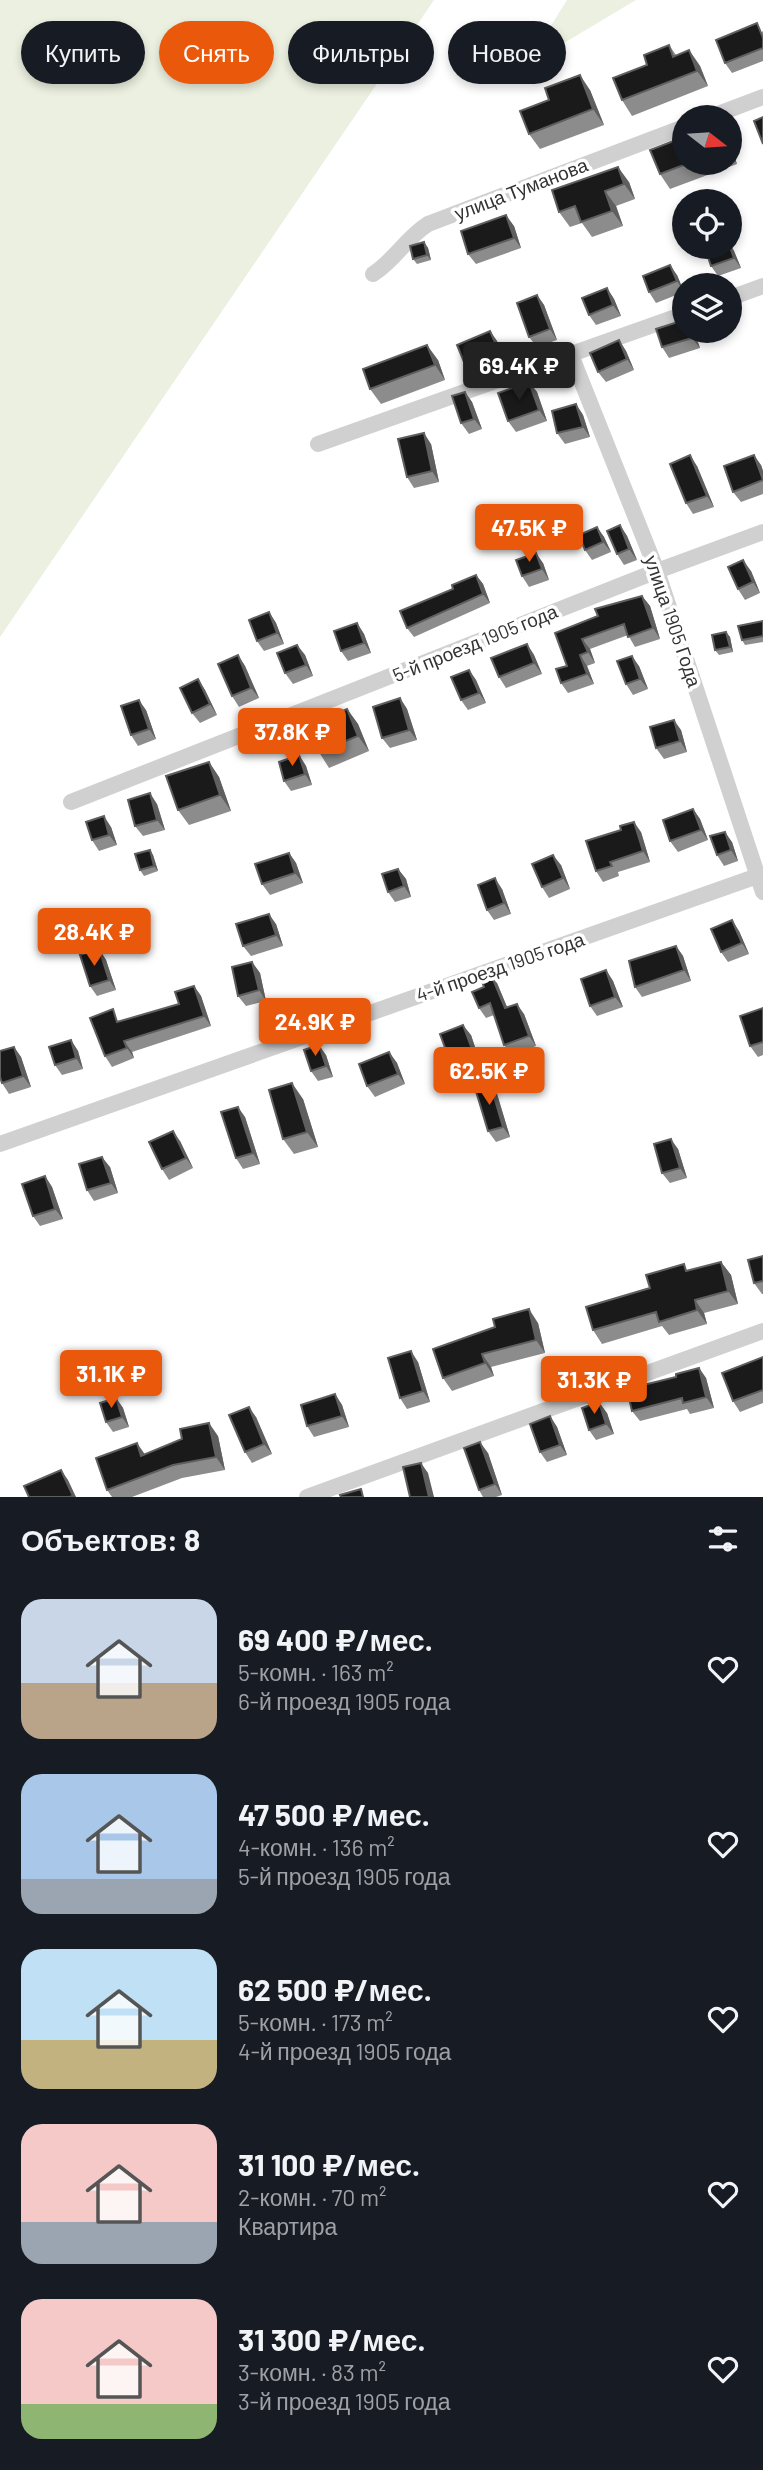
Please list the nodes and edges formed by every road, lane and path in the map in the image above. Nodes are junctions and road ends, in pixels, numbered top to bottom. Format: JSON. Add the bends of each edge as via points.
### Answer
{"nodes":[{"id":1,"x":763,"y":97,"type":"edge"},
{"id":2,"x":742,"y":105,"type":"edge"},
{"id":3,"x":672,"y":132,"type":"edge"},
{"id":4,"x":373,"y":274,"type":"dead end"},
{"id":5,"x":763,"y":286,"type":"edge"},
{"id":6,"x":742,"y":294,"type":"edge"},
{"id":7,"x":672,"y":318,"type":"edge"},
{"id":8,"x":571,"y":355,"type":"junction"},
{"id":9,"x":318,"y":444,"type":"dead end"},
{"id":10,"x":763,"y":532,"type":"edge"},
{"id":11,"x":657,"y":571,"type":"junction"},
{"id":12,"x":71,"y":802,"type":"dead end"},
{"id":13,"x":761,"y":881,"type":"edge"},
{"id":14,"x":0,"y":1144,"type":"edge"},
{"id":15,"x":763,"y":1331,"type":"edge"},
{"id":16,"x":307,"y":1497,"type":"edge"}],
"edges":[{"from":1,"to":2,"type":"street"},
{"from":3,"to":4,"type":"street","name":"улица Туманова","via":[[428,224]]},
{"from":5,"to":6,"type":"street"},
{"from":7,"to":8,"type":"street"},
{"from":8,"to":9,"type":"street"},
{"from":8,"to":11,"type":"street","name":"улица 1905 Года"},
{"from":10,"to":11,"type":"street","name":"5-й проезд 1905 года"},
{"from":11,"to":12,"type":"street","name":"5-й проезд 1905 года"},
{"from":11,"to":13,"type":"street","name":"улица 1905 Года"},
{"from":13,"to":14,"type":"street","name":"4-й проезд 1905 года"},
{"from":15,"to":16,"type":"street"}]}
